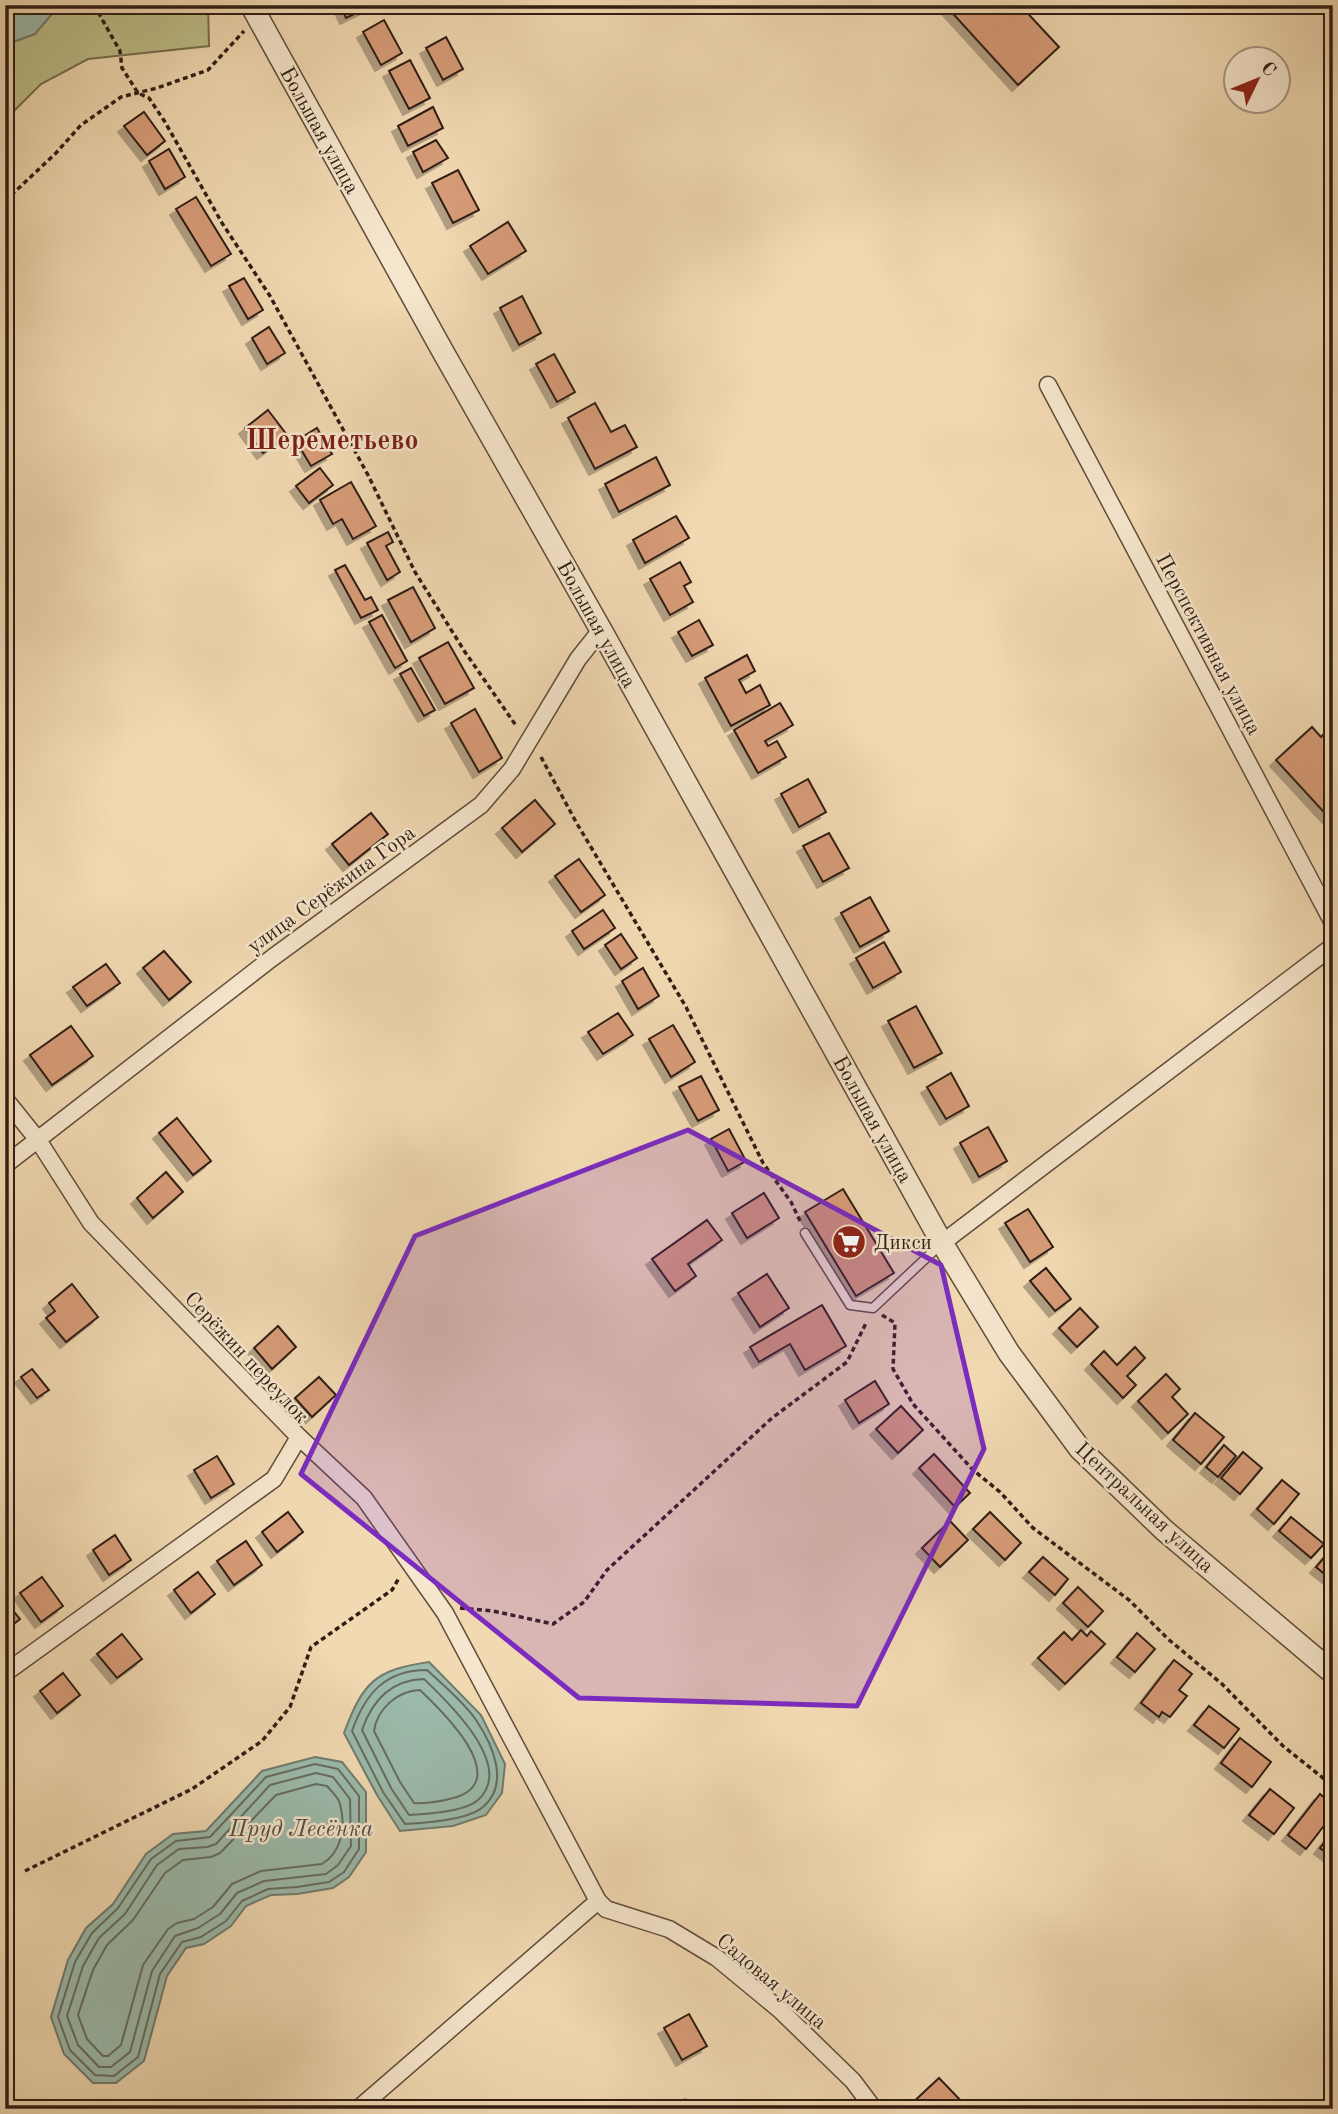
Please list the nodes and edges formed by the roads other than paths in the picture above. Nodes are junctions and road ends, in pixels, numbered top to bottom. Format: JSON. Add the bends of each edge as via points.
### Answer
{"nodes":[{"id":1,"x":254,"y":11,"type":"edge"},
{"id":2,"x":1048,"y":385,"type":"dead end"},
{"id":3,"x":601,"y":630,"type":"junction"},
{"id":4,"x":1333,"y":923,"type":"edge"},
{"id":5,"x":1333,"y":946,"type":"edge"},
{"id":6,"x":5,"y":1099,"type":"edge"},
{"id":7,"x":38,"y":1140,"type":"junction"},
{"id":8,"x":5,"y":1165,"type":"edge"},
{"id":9,"x":805,"y":1233,"type":"road end"},
{"id":10,"x":942,"y":1243,"type":"junction"},
{"id":11,"x":299,"y":1437,"type":"junction"},
{"id":12,"x":1333,"y":1672,"type":"edge"},
{"id":13,"x":5,"y":1673,"type":"edge"},
{"id":14,"x":598,"y":1901,"type":"junction"},
{"id":15,"x":358,"y":2109,"type":"edge"},
{"id":16,"x":874,"y":2109,"type":"edge"}],
"edges":[{"from":1,"to":3,"type":"street","name":"Большая улица"},
{"from":2,"to":4,"type":"street","name":"Перспективная улица"},
{"from":3,"to":7,"type":"street","name":"улица Серёжина Гора","via":[[578,659],[512,769],[481,805],[272,958]]},
{"from":3,"to":10,"type":"street","name":"Большая улица"},
{"from":5,"to":10,"type":"street"},
{"from":6,"to":7,"type":"street"},
{"from":7,"to":8,"type":"street","name":"улица Серёжина Гора"},
{"from":7,"to":11,"type":"street","name":"Серёжин переулок","via":[[90,1223]]},
{"from":9,"to":10,"type":"lane","via":[[850,1305],[873,1308]]},
{"from":10,"to":12,"type":"street","name":"Центральная улица","via":[[1009,1353],[1080,1449],[1164,1530]]},
{"from":11,"to":13,"type":"street","name":"Серёжин переулок","via":[[274,1479]]},
{"from":11,"to":14,"type":"street","via":[[364,1499],[445,1613]]},
{"from":14,"to":15,"type":"street"},
{"from":14,"to":16,"type":"street","name":"Садовая улица","via":[[606,1909],[669,1929],[717,1958],[789,2019],[853,2081]]}]}
